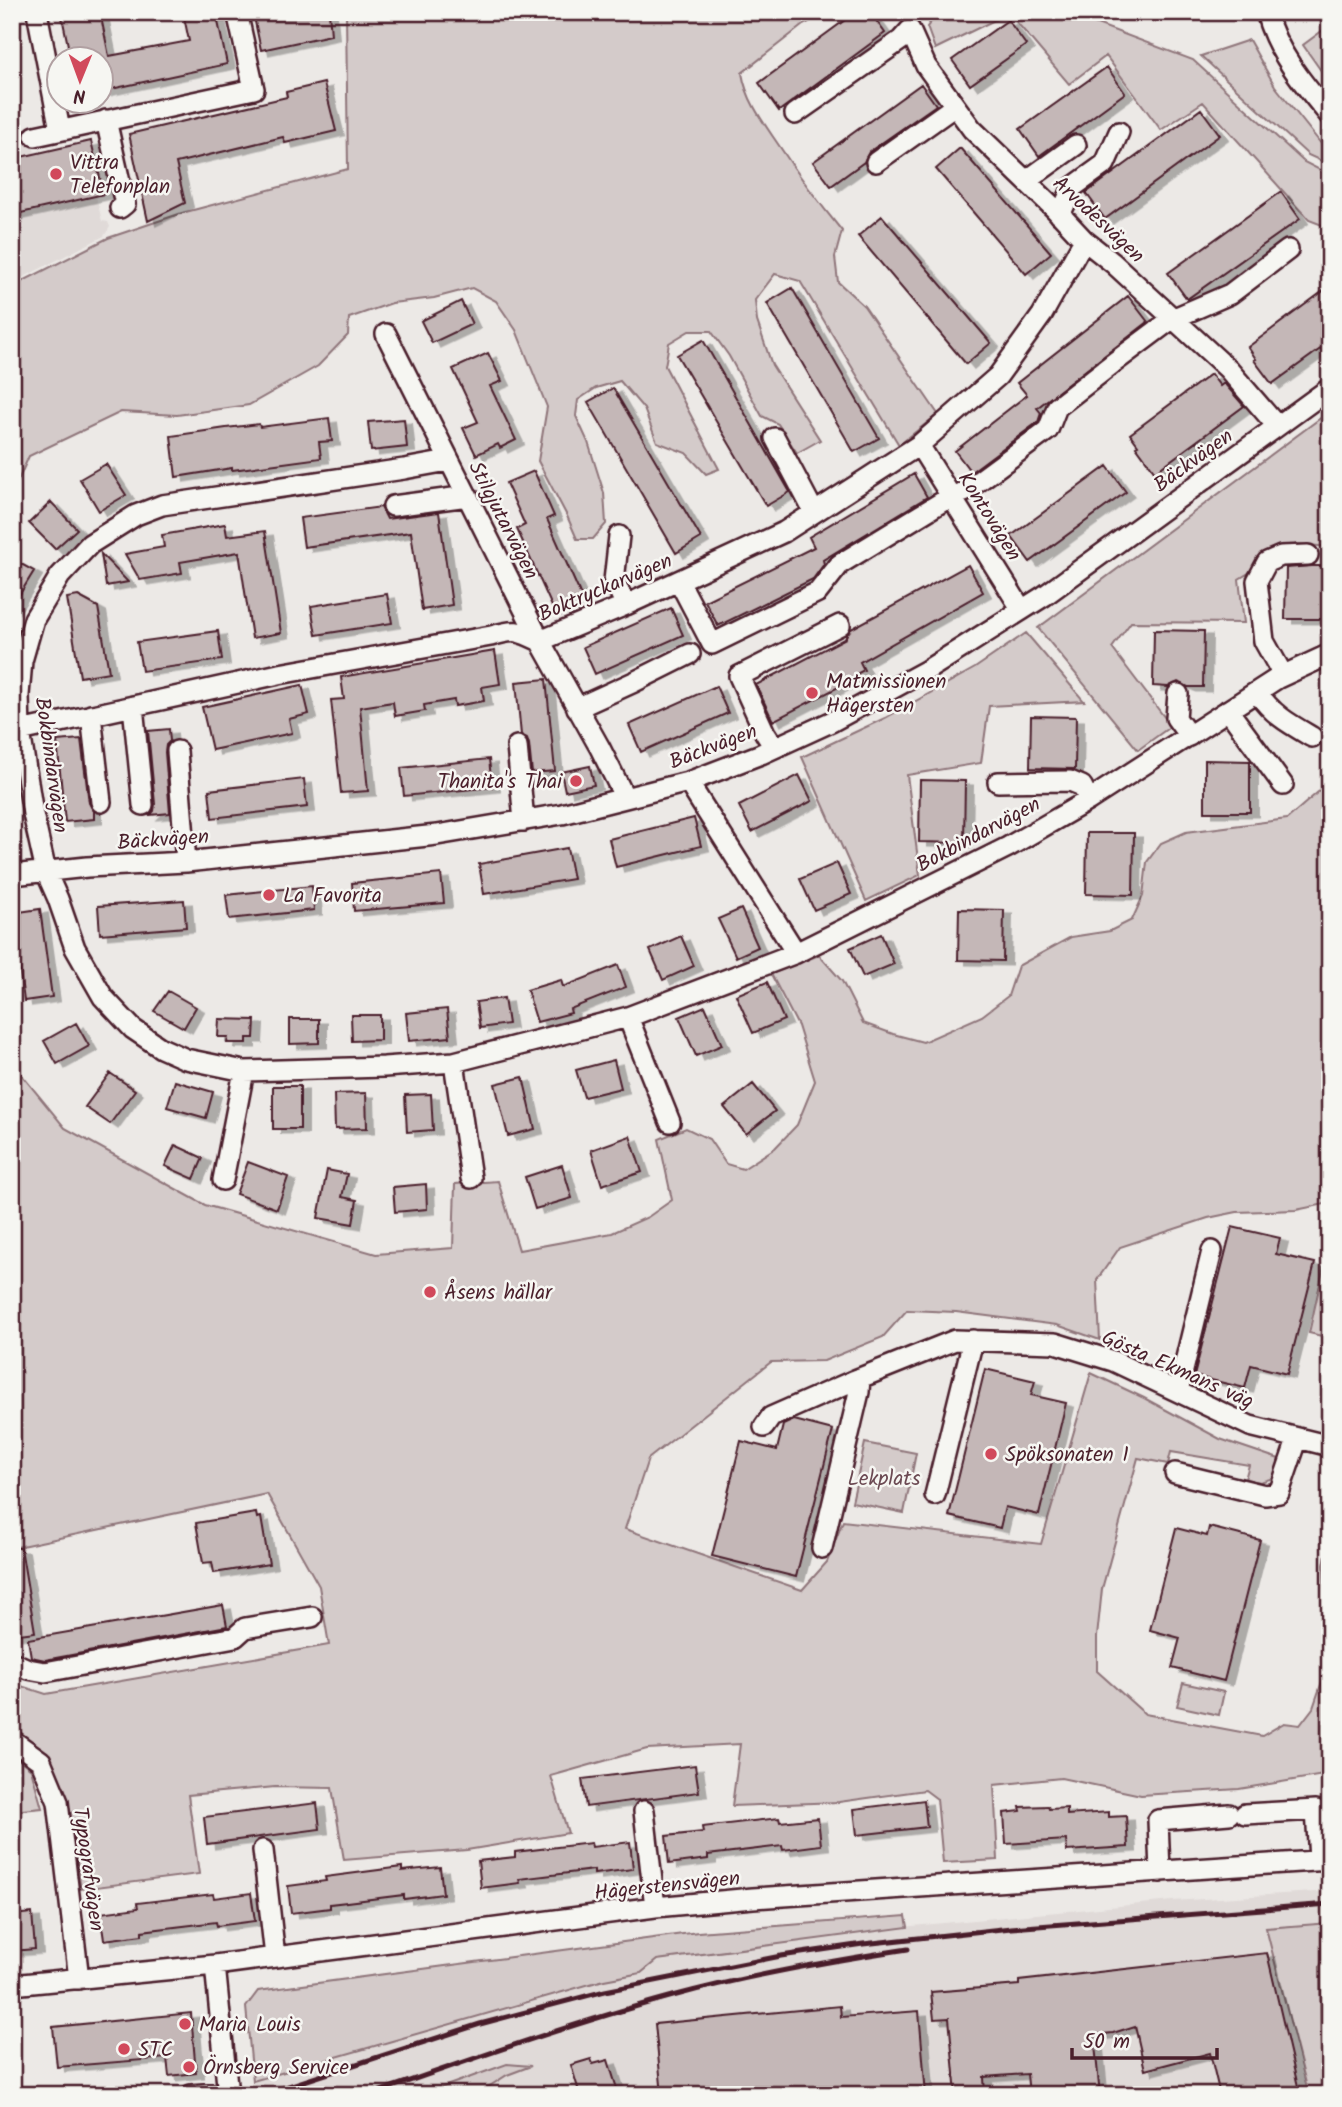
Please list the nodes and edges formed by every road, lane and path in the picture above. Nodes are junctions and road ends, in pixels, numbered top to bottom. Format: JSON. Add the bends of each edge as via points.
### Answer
{"nodes":[{"id":1,"x":37,"y":12,"type":"edge"},
{"id":2,"x":1266,"y":12,"type":"edge"},
{"id":3,"x":244,"y":18,"type":"edge"},
{"id":4,"x":955,"y":106,"type":"junction"},
{"id":5,"x":795,"y":114,"type":"dead end"},
{"id":6,"x":1330,"y":117,"type":"edge"},
{"id":7,"x":106,"y":120,"type":"junction"},
{"id":8,"x":60,"y":130,"type":"junction"},
{"id":9,"x":1119,"y":132,"type":"dead end"},
{"id":10,"x":35,"y":136,"type":"dead end"},
{"id":11,"x":1076,"y":145,"type":"dead end"},
{"id":12,"x":876,"y":162,"type":"dead end"},
{"id":13,"x":1026,"y":181,"type":"junction"},
{"id":14,"x":120,"y":208,"type":"dead end"},
{"id":15,"x":1060,"y":215,"type":"junction"},
{"id":16,"x":1084,"y":240,"type":"junction"},
{"id":17,"x":1288,"y":250,"type":"dead end"},
{"id":18,"x":1172,"y":319,"type":"junction"},
{"id":19,"x":386,"y":334,"type":"dead end"},
{"id":20,"x":1330,"y":388,"type":"edge"},
{"id":21,"x":1277,"y":426,"type":"junction"},
{"id":22,"x":775,"y":438,"type":"dead end"},
{"id":23,"x":919,"y":445,"type":"junction"},
{"id":24,"x":448,"y":461,"type":"junction"},
{"id":25,"x":468,"y":496,"type":"junction"},
{"id":26,"x":950,"y":497,"type":"junction"},
{"id":27,"x":394,"y":506,"type":"dead end"},
{"id":28,"x":814,"y":512,"type":"junction"},
{"id":29,"x":619,"y":536,"type":"dead end"},
{"id":30,"x":1308,"y":555,"type":"dead end"},
{"id":31,"x":680,"y":581,"type":"junction"},
{"id":32,"x":626,"y":606,"type":"junction"},
{"id":33,"x":1022,"y":610,"type":"junction"},
{"id":34,"x":840,"y":625,"type":"dead end"},
{"id":35,"x":540,"y":641,"type":"junction"},
{"id":36,"x":690,"y":654,"type":"dead end"},
{"id":37,"x":1330,"y":654,"type":"edge"},
{"id":38,"x":1283,"y":676,"type":"junction"},
{"id":39,"x":1257,"y":692,"type":"junction"},
{"id":40,"x":1178,"y":694,"type":"dead end"},
{"id":41,"x":134,"y":706,"type":"junction"},
{"id":42,"x":577,"y":708,"type":"junction"},
{"id":43,"x":1228,"y":710,"type":"junction"},
{"id":44,"x":91,"y":715,"type":"junction"},
{"id":45,"x":1189,"y":736,"type":"junction"},
{"id":46,"x":18,"y":737,"type":"edge"},
{"id":47,"x":1312,"y":737,"type":"dead end"},
{"id":48,"x":517,"y":746,"type":"dead end"},
{"id":49,"x":774,"y":747,"type":"junction"},
{"id":50,"x":177,"y":751,"type":"dead end"},
{"id":51,"x":688,"y":782,"type":"junction"},
{"id":52,"x":998,"y":782,"type":"dead end"},
{"id":53,"x":1283,"y":785,"type":"dead end"},
{"id":54,"x":625,"y":799,"type":"junction"},
{"id":55,"x":1089,"y":800,"type":"junction"},
{"id":56,"x":101,"y":802,"type":"dead end"},
{"id":57,"x":143,"y":805,"type":"dead end"},
{"id":58,"x":524,"y":821,"type":"junction"},
{"id":59,"x":186,"y":862,"type":"junction"},
{"id":60,"x":46,"y":872,"type":"junction"},
{"id":61,"x":12,"y":875,"type":"edge"},
{"id":62,"x":796,"y":953,"type":"junction"},
{"id":63,"x":628,"y":1017,"type":"junction"},
{"id":64,"x":454,"y":1062,"type":"junction"},
{"id":65,"x":244,"y":1071,"type":"junction"},
{"id":66,"x":670,"y":1122,"type":"dead end"},
{"id":67,"x":471,"y":1178,"type":"dead end"},
{"id":68,"x":223,"y":1180,"type":"dead end"},
{"id":69,"x":1212,"y":1251,"type":"dead end"},
{"id":70,"x":964,"y":1340,"type":"junction"},
{"id":71,"x":860,"y":1378,"type":"junction"},
{"id":72,"x":1178,"y":1391,"type":"junction"},
{"id":73,"x":764,"y":1427,"type":"dead end"},
{"id":74,"x":1297,"y":1440,"type":"junction"},
{"id":75,"x":1330,"y":1446,"type":"edge"},
{"id":76,"x":1175,"y":1473,"type":"dead end"},
{"id":77,"x":935,"y":1495,"type":"dead end"},
{"id":78,"x":822,"y":1548,"type":"dead end"},
{"id":79,"x":312,"y":1617,"type":"dead end"},
{"id":80,"x":12,"y":1662,"type":"edge"},
{"id":81,"x":12,"y":1741,"type":"edge"},
{"id":82,"x":644,"y":1811,"type":"dead end"},
{"id":83,"x":262,"y":1850,"type":"dead end"},
{"id":84,"x":1324,"y":1860,"type":"edge"},
{"id":85,"x":1160,"y":1872,"type":"junction"},
{"id":86,"x":655,"y":1907,"type":"junction"},
{"id":87,"x":275,"y":1956,"type":"junction"},
{"id":88,"x":215,"y":1965,"type":"junction"},
{"id":89,"x":79,"y":1979,"type":"junction"},
{"id":90,"x":12,"y":1985,"type":"edge"},
{"id":91,"x":228,"y":2093,"type":"edge"},
{"id":92,"x":191,"y":2095,"type":"edge"}],
"edges":[{"from":1,"to":8,"type":"street"},
{"from":2,"to":6,"type":"street","via":[[1282,51]]},
{"from":3,"to":7,"type":"street","via":[[254,89],[174,115]]},
{"from":4,"to":5,"type":"street","name":"Arvodesvägen","via":[[926,66],[911,30]]},
{"from":4,"to":12,"type":"street"},
{"from":4,"to":13,"type":"street","name":"Arvodesvägen"},
{"from":7,"to":8,"type":"street"},
{"from":7,"to":14,"type":"street","via":[[125,204]]},
{"from":8,"to":10,"type":"street"},
{"from":9,"to":15,"type":"street","via":[[1105,164],[1073,187]]},
{"from":11,"to":13,"type":"street"},
{"from":13,"to":15,"type":"street","name":"Arvodesvägen"},
{"from":15,"to":16,"type":"street","name":"Arvodesvägen"},
{"from":16,"to":18,"type":"street","name":"Arvodesvägen"},
{"from":16,"to":23,"type":"street","name":"Boktryckarvägen","via":[[1042,316],[998,376]]},
{"from":17,"to":18,"type":"street","via":[[1230,294]]},
{"from":18,"to":21,"type":"street","name":"Arvodesvägen","via":[[1228,369]]},
{"from":18,"to":26,"type":"street","via":[[1057,407],[1048,430],[964,492]]},
{"from":19,"to":24,"type":"street","name":"Stilgjutarvägen"},
{"from":20,"to":21,"type":"street","name":"Bäckvägen"},
{"from":21,"to":33,"type":"street","name":"Bäckvägen"},
{"from":22,"to":28,"type":"street"},
{"from":23,"to":26,"type":"street","name":"Kontovägen"},
{"from":23,"to":28,"type":"street","name":"Boktryckarvägen"},
{"from":24,"to":25,"type":"street","name":"Stilgjutarvägen"},
{"from":24,"to":46,"type":"street","name":"Bokbindarvägen","via":[[162,505],[136,515],[90,544],[60,576],[34,619],[22,661]]},
{"from":25,"to":27,"type":"street"},
{"from":25,"to":35,"type":"street","name":"Stilgjutarvägen"},
{"from":26,"to":31,"type":"street","via":[[841,564],[818,592],[712,644]]},
{"from":26,"to":33,"type":"street","name":"Kontovägen"},
{"from":28,"to":31,"type":"street","name":"Boktryckarvägen","via":[[784,532]]},
{"from":29,"to":32,"type":"street","via":[[614,581]]},
{"from":30,"to":38,"type":"street","via":[[1266,562],[1257,581],[1264,641]]},
{"from":31,"to":32,"type":"street","name":"Boktryckarvägen"},
{"from":32,"to":35,"type":"street","name":"Boktryckarvägen"},
{"from":33,"to":49,"type":"street","name":"Bäckvägen","via":[[927,670]]},
{"from":34,"to":49,"type":"street","via":[[739,676]]},
{"from":35,"to":41,"type":"street","name":"Boktryckarvägen","via":[[510,630]]},
{"from":35,"to":42,"type":"street","name":"Stilgjutarvägen"},
{"from":36,"to":42,"type":"street"},
{"from":37,"to":38,"type":"street","name":"Bokbindarvägen"},
{"from":38,"to":39,"type":"street","name":"Bokbindarvägen"},
{"from":39,"to":43,"type":"street","name":"Bokbindarvägen"},
{"from":39,"to":47,"type":"street","via":[[1268,708]]},
{"from":40,"to":45,"type":"street","via":[[1176,718]]},
{"from":41,"to":44,"type":"street","name":"Boktryckarvägen"},
{"from":41,"to":57,"type":"street"},
{"from":42,"to":54,"type":"street","name":"Stilgjutarvägen"},
{"from":43,"to":45,"type":"street","name":"Bokbindarvägen"},
{"from":43,"to":53,"type":"street"},
{"from":44,"to":46,"type":"street","name":"Boktryckarvägen"},
{"from":44,"to":56,"type":"street"},
{"from":45,"to":55,"type":"street","name":"Bokbindarvägen"},
{"from":46,"to":60,"type":"street","name":"Bokbindarvägen"},
{"from":48,"to":58,"type":"street"},
{"from":49,"to":51,"type":"street","name":"Bäckvägen"},
{"from":50,"to":59,"type":"street"},
{"from":51,"to":54,"type":"street","name":"Bäckvägen"},
{"from":51,"to":62,"type":"street"},
{"from":52,"to":55,"type":"street","via":[[1070,781],[1082,786]]},
{"from":54,"to":58,"type":"street","name":"Bäckvägen"},
{"from":55,"to":62,"type":"street","name":"Bokbindarvägen","via":[[1008,847]]},
{"from":58,"to":59,"type":"street","name":"Bäckvägen"},
{"from":59,"to":60,"type":"street","name":"Bäckvägen"},
{"from":60,"to":61,"type":"street","name":"Bäckvägen"},
{"from":60,"to":65,"type":"street","name":"Bokbindarvägen","via":[[79,956],[103,997],[133,1029],[186,1059]]},
{"from":62,"to":63,"type":"street","name":"Bokbindarvägen"},
{"from":63,"to":64,"type":"street","name":"Bokbindarvägen"},
{"from":63,"to":66,"type":"street"},
{"from":64,"to":65,"type":"street","name":"Bokbindarvägen"},
{"from":64,"to":67,"type":"street"},
{"from":65,"to":68,"type":"street"},
{"from":69,"to":72,"type":"street"},
{"from":70,"to":71,"type":"street"},
{"from":70,"to":72,"type":"street","name":"Gösta Ekmans väg","via":[[1055,1343],[1113,1361]]},
{"from":70,"to":77,"type":"street"},
{"from":71,"to":73,"type":"street","via":[[771,1417]]},
{"from":71,"to":78,"type":"street"},
{"from":72,"to":74,"type":"street","name":"Gösta Ekmans väg","via":[[1251,1426]]},
{"from":74,"to":75,"type":"street","name":"Gösta Ekmans väg"},
{"from":74,"to":76,"type":"street","via":[[1279,1493],[1265,1494]]},
{"from":79,"to":80,"type":"street","via":[[245,1628],[235,1637],[45,1672]]},
{"from":81,"to":89,"type":"street","name":"Typografvägen","via":[[41,1761],[58,1802]]},
{"from":82,"to":86,"type":"street"},
{"from":83,"to":87,"type":"street"},
{"from":84,"to":85,"type":"street","name":"Hägerstensvägen"},
{"from":84,"to":85,"type":"street","via":[[1316,1810],[1237,1814],[1158,1820]]},
{"from":85,"to":86,"type":"street","name":"Hägerstensvägen"},
{"from":86,"to":87,"type":"street","name":"Hägerstensvägen"},
{"from":87,"to":88,"type":"street","name":"Hägerstensvägen"},
{"from":88,"to":89,"type":"street","name":"Hägerstensvägen"},
{"from":88,"to":91,"type":"street"},
{"from":89,"to":90,"type":"street","name":"Hägerstensvägen"},
{"from":91,"to":92,"type":"street"}]}
